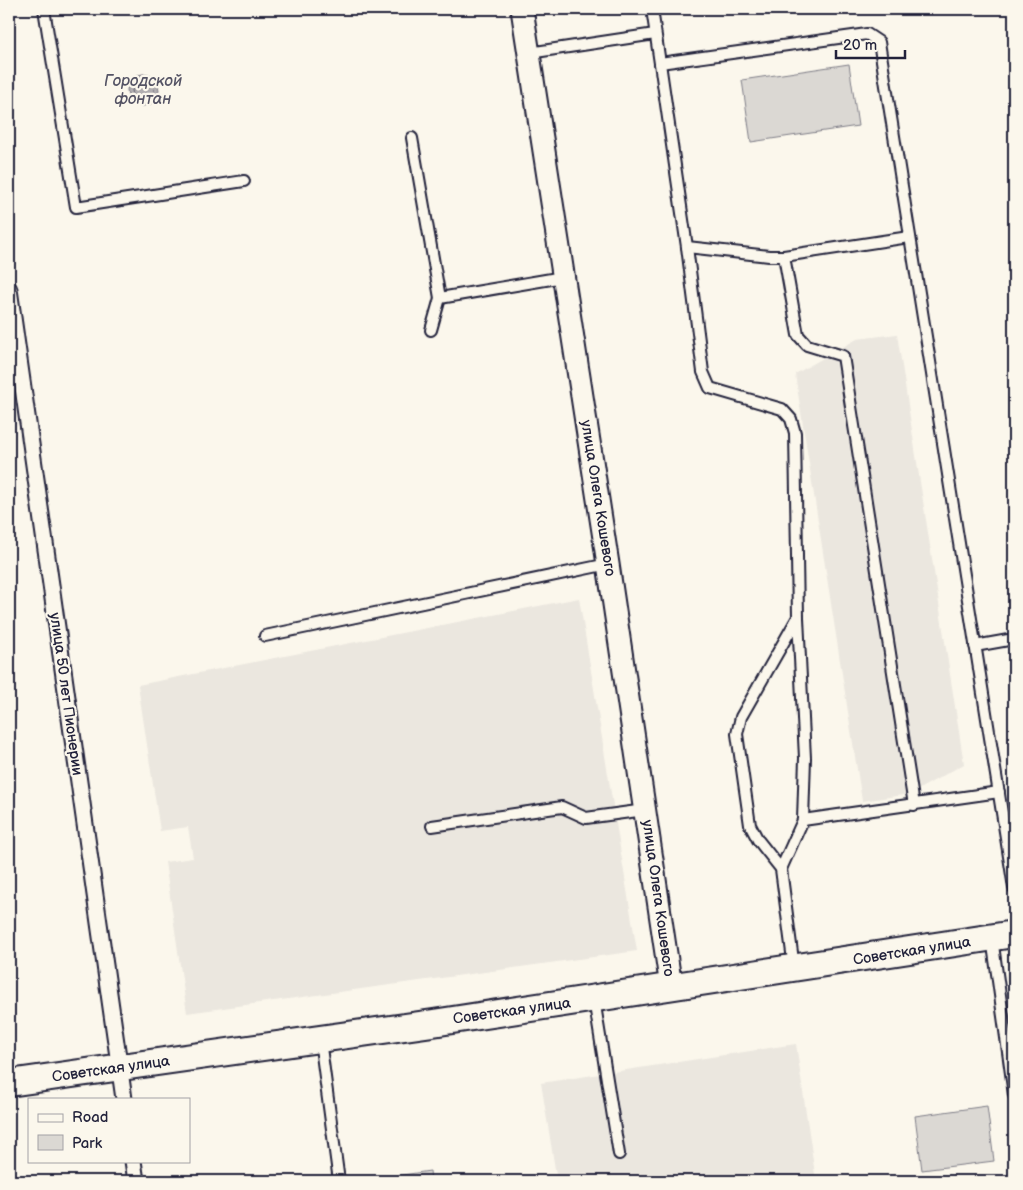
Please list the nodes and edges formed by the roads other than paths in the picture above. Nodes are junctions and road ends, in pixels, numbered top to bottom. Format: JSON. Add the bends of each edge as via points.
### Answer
{"nodes":[{"id":1,"x":44,"y":9,"type":"edge"},
{"id":2,"x":522,"y":9,"type":"edge"},
{"id":3,"x":652,"y":9,"type":"edge"},
{"id":4,"x":656,"y":34,"type":"junction"},
{"id":5,"x":529,"y":54,"type":"junction"},
{"id":6,"x":660,"y":63,"type":"junction"},
{"id":7,"x":412,"y":138,"type":"dead end"},
{"id":8,"x":244,"y":181,"type":"dead end"},
{"id":9,"x":909,"y":236,"type":"junction"},
{"id":10,"x":687,"y":247,"type":"junction"},
{"id":11,"x":784,"y":256,"type":"junction"},
{"id":12,"x":563,"y":277,"type":"junction"},
{"id":13,"x":9,"y":289,"type":"edge"},
{"id":14,"x":440,"y":298,"type":"junction"},
{"id":15,"x":431,"y":330,"type":"dead end"},
{"id":16,"x":608,"y":564,"type":"junction"},
{"id":17,"x":798,"y":617,"type":"junction"},
{"id":18,"x":266,"y":636,"type":"dead end"},
{"id":19,"x":1014,"y":639,"type":"edge"},
{"id":20,"x":975,"y":646,"type":"junction"},
{"id":21,"x":999,"y":792,"type":"junction"},
{"id":22,"x":914,"y":805,"type":"junction"},
{"id":23,"x":645,"y":810,"type":"junction"},
{"id":24,"x":804,"y":820,"type":"junction"},
{"id":25,"x":432,"y":826,"type":"dead end"},
{"id":26,"x":781,"y":869,"type":"junction"},
{"id":27,"x":1014,"y":888,"type":"edge"},
{"id":28,"x":1003,"y":936,"type":"edge"},
{"id":29,"x":795,"y":969,"type":"junction"},
{"id":30,"x":671,"y":987,"type":"junction"},
{"id":31,"x":594,"y":999,"type":"junction"},
{"id":32,"x":320,"y":1039,"type":"junction"},
{"id":33,"x":120,"y":1068,"type":"junction"},
{"id":34,"x":9,"y":1083,"type":"edge"},
{"id":35,"x":1014,"y":1095,"type":"edge"},
{"id":36,"x":124,"y":1098,"type":"edge"},
{"id":37,"x":619,"y":1154,"type":"dead end"},
{"id":38,"x":133,"y":1162,"type":"edge"},
{"id":39,"x":136,"y":1181,"type":"edge"},
{"id":40,"x":339,"y":1181,"type":"edge"}],
"edges":[{"from":1,"to":8,"type":"lane","via":[[76,207]]},
{"from":2,"to":5,"type":"street","name":"улица Олега Кошевого"},
{"from":3,"to":4,"type":"lane"},
{"from":4,"to":5,"type":"lane"},
{"from":4,"to":6,"type":"lane"},
{"from":5,"to":12,"type":"street","name":"улица Олега Кошевого"},
{"from":6,"to":9,"type":"lane","via":[[867,34],[879,42]]},
{"from":6,"to":10,"type":"lane"},
{"from":7,"to":14,"type":"lane"},
{"from":9,"to":11,"type":"lane"},
{"from":9,"to":20,"type":"lane"},
{"from":10,"to":11,"type":"lane"},
{"from":10,"to":17,"type":"lane","via":[[703,372],[710,388],[782,409],[791,419],[796,459]]},
{"from":11,"to":22,"type":"lane","via":[[798,335],[807,345],[843,356]]},
{"from":12,"to":14,"type":"lane"},
{"from":12,"to":16,"type":"street","name":"улица Олега Кошевого"},
{"from":13,"to":33,"type":"street","name":"улица 50 лет Пионерии"},
{"from":14,"to":15,"type":"lane"},
{"from":16,"to":18,"type":"lane"},
{"from":16,"to":23,"type":"street","name":"улица Олега Кошевого"},
{"from":17,"to":24,"type":"lane","via":[[805,758]]},
{"from":17,"to":26,"type":"lane","via":[[741,717],[737,734],[750,825]]},
{"from":19,"to":20,"type":"lane"},
{"from":20,"to":21,"type":"lane"},
{"from":21,"to":22,"type":"lane"},
{"from":21,"to":27,"type":"lane"},
{"from":22,"to":24,"type":"lane"},
{"from":23,"to":25,"type":"lane","via":[[586,818],[562,807]]},
{"from":23,"to":30,"type":"street","name":"улица Олега Кошевого"},
{"from":24,"to":26,"type":"lane"},
{"from":26,"to":29,"type":"lane"},
{"from":28,"to":29,"type":"street","name":"Советская улица"},
{"from":28,"to":35,"type":"lane"},
{"from":29,"to":30,"type":"street","name":"Советская улица"},
{"from":30,"to":31,"type":"street","name":"Советская улица"},
{"from":31,"to":32,"type":"street","name":"Советская улица"},
{"from":31,"to":37,"type":"lane"},
{"from":32,"to":33,"type":"street","name":"Советская улица"},
{"from":32,"to":40,"type":"lane"},
{"from":33,"to":34,"type":"street","name":"Советская улица"},
{"from":33,"to":36,"type":"street","name":"улица 50 лет Пионерии"},
{"from":38,"to":39,"type":"street"}]}
